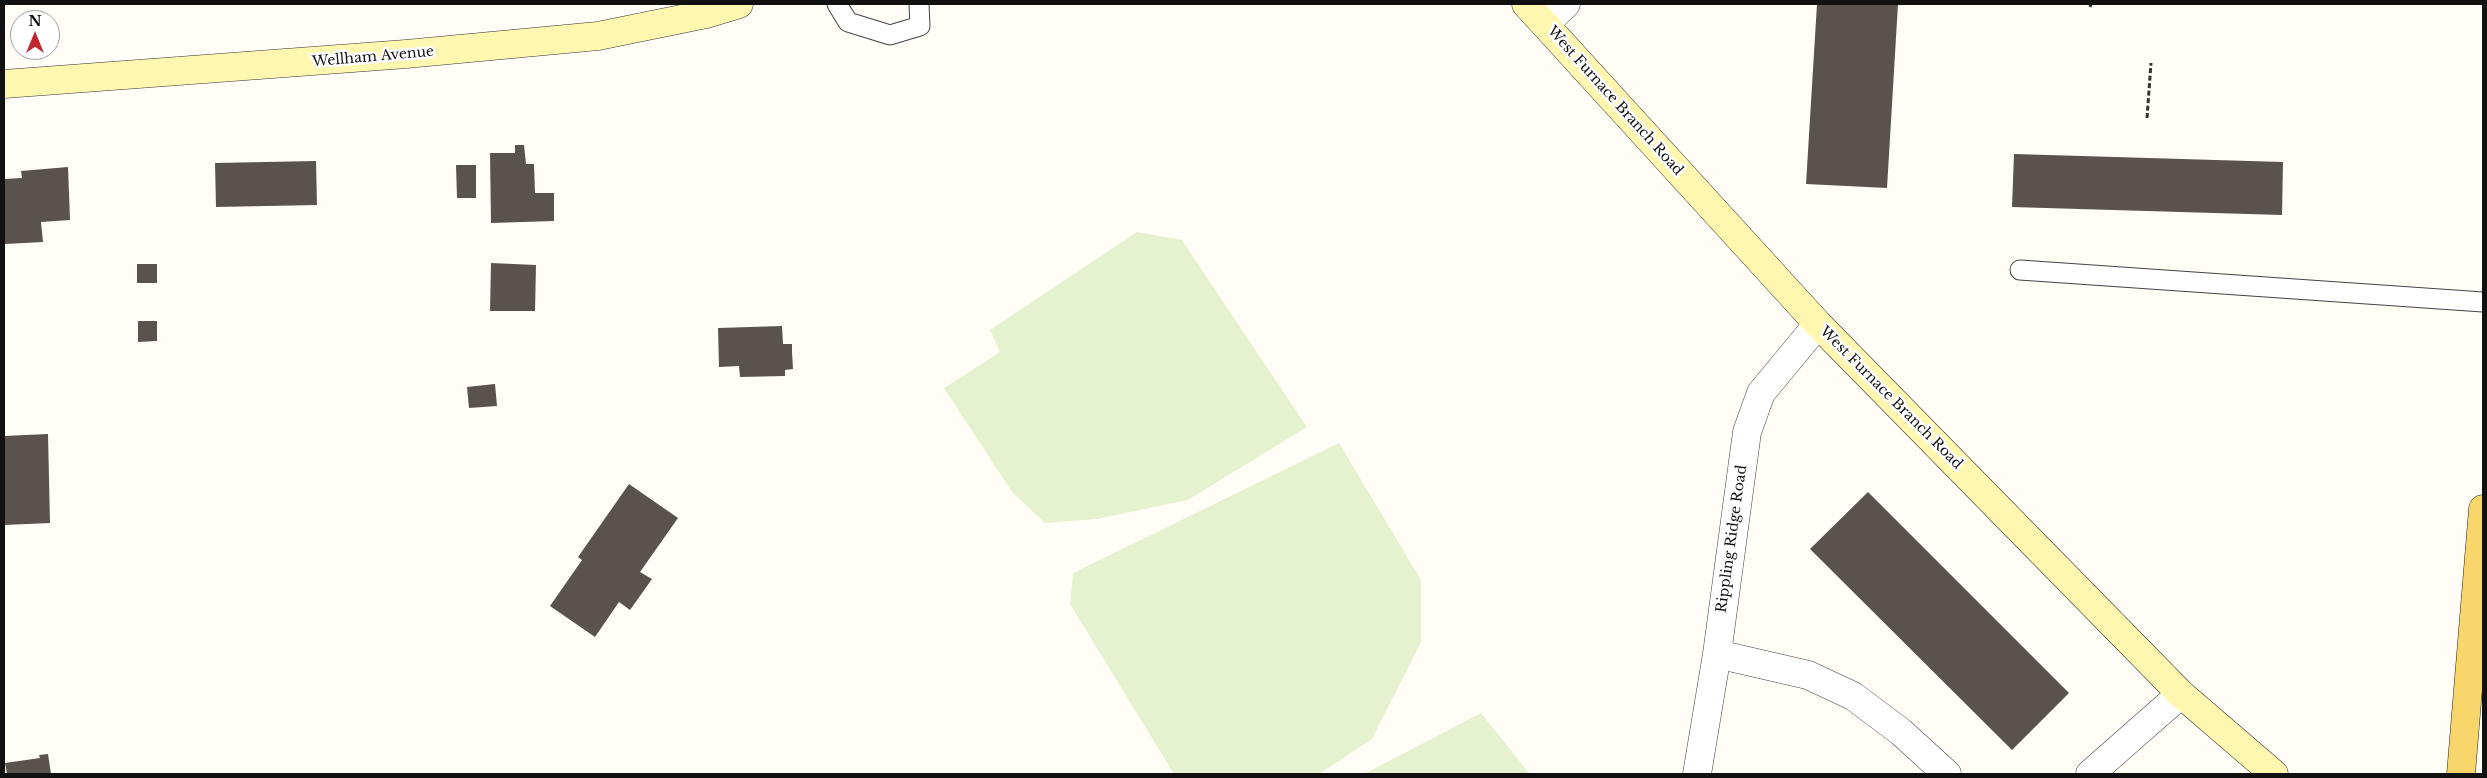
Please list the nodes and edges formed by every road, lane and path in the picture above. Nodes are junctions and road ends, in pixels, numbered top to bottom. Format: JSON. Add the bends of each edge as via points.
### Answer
{"nodes":[{"id":1,"x":738,"y":4,"type":"edge"},
{"id":2,"x":837,"y":4,"type":"edge"},
{"id":3,"x":919,"y":4,"type":"edge"},
{"id":4,"x":1526,"y":4,"type":"edge"},
{"id":5,"x":1566,"y":4,"type":"edge"},
{"id":6,"x":1545,"y":24,"type":"junction"},
{"id":7,"x":2151,"y":63,"type":"dead end"},
{"id":8,"x":4,"y":84,"type":"edge"},
{"id":9,"x":2146,"y":118,"type":"dead end"},
{"id":10,"x":2020,"y":270,"type":"dead end"},
{"id":11,"x":2483,"y":302,"type":"edge"},
{"id":12,"x":1818,"y":324,"type":"junction"},
{"id":13,"x":2483,"y":509,"type":"edge"},
{"id":14,"x":1717,"y":654,"type":"junction"},
{"id":15,"x":2478,"y":659,"type":"edge"},
{"id":16,"x":2181,"y":694,"type":"junction"},
{"id":17,"x":1697,"y":774,"type":"edge"},
{"id":18,"x":1947,"y":774,"type":"edge"},
{"id":19,"x":2090,"y":774,"type":"edge"},
{"id":20,"x":2274,"y":774,"type":"edge"},
{"id":21,"x":2461,"y":774,"type":"edge"}],
"edges":[{"from":1,"to":8,"type":"street","name":"Wellham Avenue","via":[[706,14],[598,36]]},
{"from":2,"to":3,"type":"lane","via":[[848,22],[890,36],[920,26]]},
{"from":4,"to":6,"type":"street","name":"West Furnace Branch Road"},
{"from":5,"to":6,"type":"street"},
{"from":6,"to":12,"type":"street","name":"West Furnace Branch Road"},
{"from":7,"to":9,"type":"path"},
{"from":10,"to":11,"type":"lane"},
{"from":12,"to":14,"type":"street","name":"Rippling Ridge Road","via":[[1762,393],[1747,432]]},
{"from":12,"to":16,"type":"street","name":"West Furnace Branch Road"},
{"from":13,"to":15,"type":"main road"},
{"from":14,"to":17,"type":"street","name":"Rippling Ridge Road"},
{"from":14,"to":18,"type":"street","via":[[1808,676],[1853,696],[1901,732]]},
{"from":15,"to":21,"type":"main road"},
{"from":16,"to":19,"type":"street"},
{"from":16,"to":20,"type":"street","name":"West Furnace Branch Road"}]}
